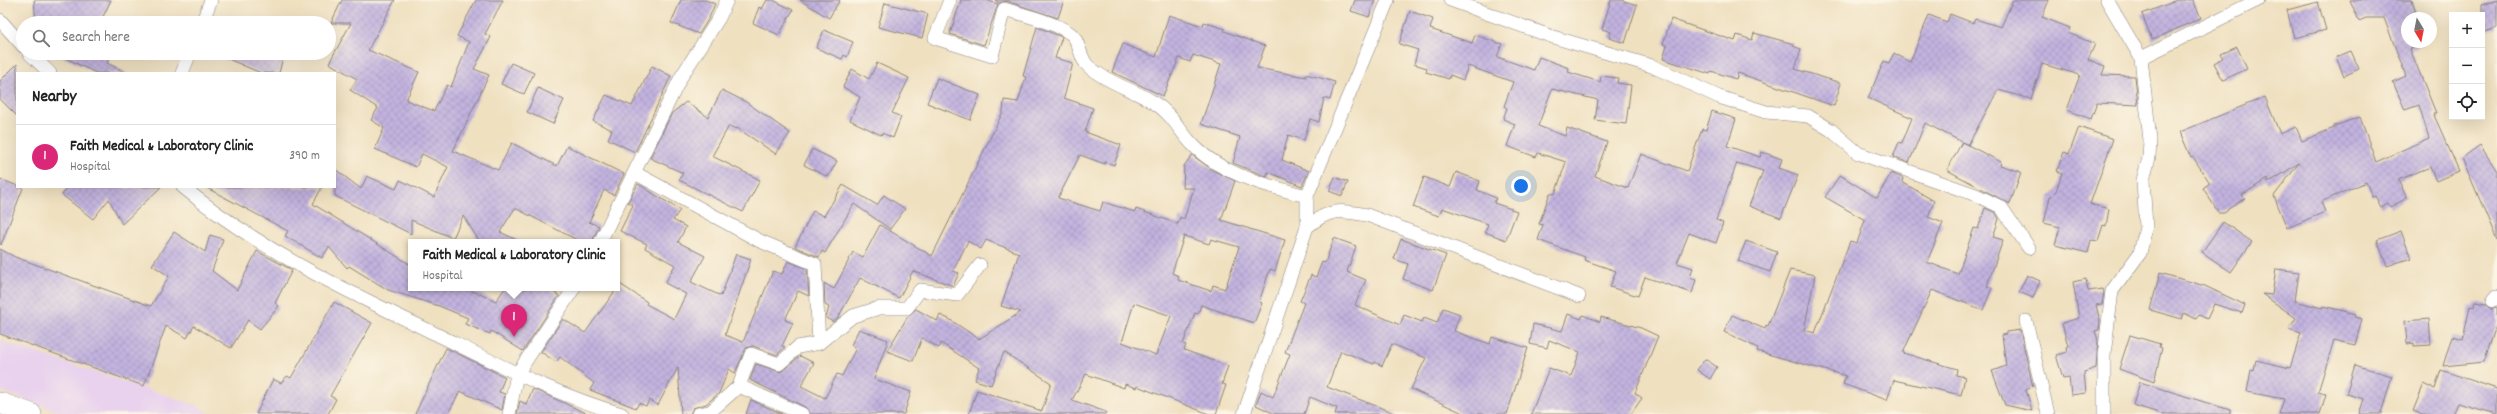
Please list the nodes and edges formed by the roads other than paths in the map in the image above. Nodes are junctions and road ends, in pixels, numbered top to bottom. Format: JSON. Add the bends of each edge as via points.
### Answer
{"nodes":[{"id":1,"x":211,"y":0,"type":"edge"},
{"id":2,"x":727,"y":0,"type":"edge"},
{"id":3,"x":950,"y":0,"type":"edge"},
{"id":4,"x":1388,"y":0,"type":"edge"},
{"id":5,"x":1450,"y":0,"type":"edge"},
{"id":6,"x":2107,"y":0,"type":"edge"},
{"id":7,"x":2258,"y":0,"type":"edge"},
{"id":8,"x":205,"y":16,"type":"edge"},
{"id":9,"x":0,"y":20,"type":"edge"},
{"id":10,"x":16,"y":38,"type":"edge"},
{"id":11,"x":2142,"y":58,"type":"junction"},
{"id":12,"x":36,"y":60,"type":"edge"},
{"id":13,"x":187,"y":60,"type":"edge"},
{"id":14,"x":49,"y":72,"type":"edge"},
{"id":15,"x":182,"y":72,"type":"edge"},
{"id":16,"x":635,"y":173,"type":"junction"},
{"id":17,"x":184,"y":188,"type":"edge"},
{"id":18,"x":1307,"y":196,"type":"junction"},
{"id":19,"x":1307,"y":227,"type":"junction"},
{"id":20,"x":602,"y":239,"type":"edge"},
{"id":21,"x":2029,"y":248,"type":"dead end"},
{"id":22,"x":980,"y":265,"type":"dead end"},
{"id":23,"x":572,"y":291,"type":"edge"},
{"id":24,"x":1578,"y":296,"type":"dead end"},
{"id":25,"x":2026,"y":321,"type":"dead end"},
{"id":26,"x":819,"y":343,"type":"junction"},
{"id":27,"x":518,"y":374,"type":"junction"},
{"id":28,"x":740,"y":386,"type":"junction"},
{"id":29,"x":0,"y":403,"type":"edge"},
{"id":30,"x":31,"y":414,"type":"edge"},
{"id":31,"x":509,"y":414,"type":"edge"},
{"id":32,"x":622,"y":414,"type":"edge"},
{"id":33,"x":698,"y":414,"type":"edge"},
{"id":34,"x":802,"y":414,"type":"edge"},
{"id":35,"x":1244,"y":414,"type":"edge"},
{"id":36,"x":2048,"y":414,"type":"edge"},
{"id":37,"x":2104,"y":414,"type":"edge"}],
"edges":[{"from":1,"to":8,"type":"street"},
{"from":2,"to":16,"type":"street","via":[[719,18],[681,77]]},
{"from":3,"to":18,"type":"street","via":[[935,38],[992,56],[1004,9],[1062,29],[1074,37],[1087,66],[1113,83],[1153,102],[1176,120],[1194,146],[1220,165],[1247,178]]},
{"from":4,"to":18,"type":"street"},
{"from":5,"to":21,"type":"street","via":[[1553,36],[1652,66],[1719,97],[1766,112],[1808,116],[1858,153],[1976,195],[2001,207]]},
{"from":6,"to":11,"type":"street"},
{"from":7,"to":11,"type":"street"},
{"from":9,"to":10,"type":"street"},
{"from":11,"to":37,"type":"street","via":[[2150,140],[2149,158],[2143,180],[2146,228],[2140,253],[2112,291],[2104,355]]},
{"from":12,"to":14,"type":"street"},
{"from":13,"to":15,"type":"street"},
{"from":16,"to":20,"type":"street"},
{"from":16,"to":26,"type":"street","via":[[760,241],[815,264]]},
{"from":17,"to":27,"type":"street","via":[[218,216],[312,274]]},
{"from":18,"to":19,"type":"street"},
{"from":19,"to":24,"type":"street","via":[[1322,215],[1343,210],[1367,216]]},
{"from":19,"to":35,"type":"street"},
{"from":22,"to":26,"type":"street","via":[[957,295],[920,290],[908,308],[879,308],[853,316]]},
{"from":23,"to":27,"type":"street"},
{"from":25,"to":36,"type":"street"},
{"from":26,"to":28,"type":"street","via":[[798,347],[779,364],[751,354]]},
{"from":27,"to":31,"type":"street"},
{"from":27,"to":32,"type":"street"},
{"from":28,"to":33,"type":"street","via":[[710,412]]},
{"from":28,"to":34,"type":"street"},
{"from":29,"to":30,"type":"main road"}]}
